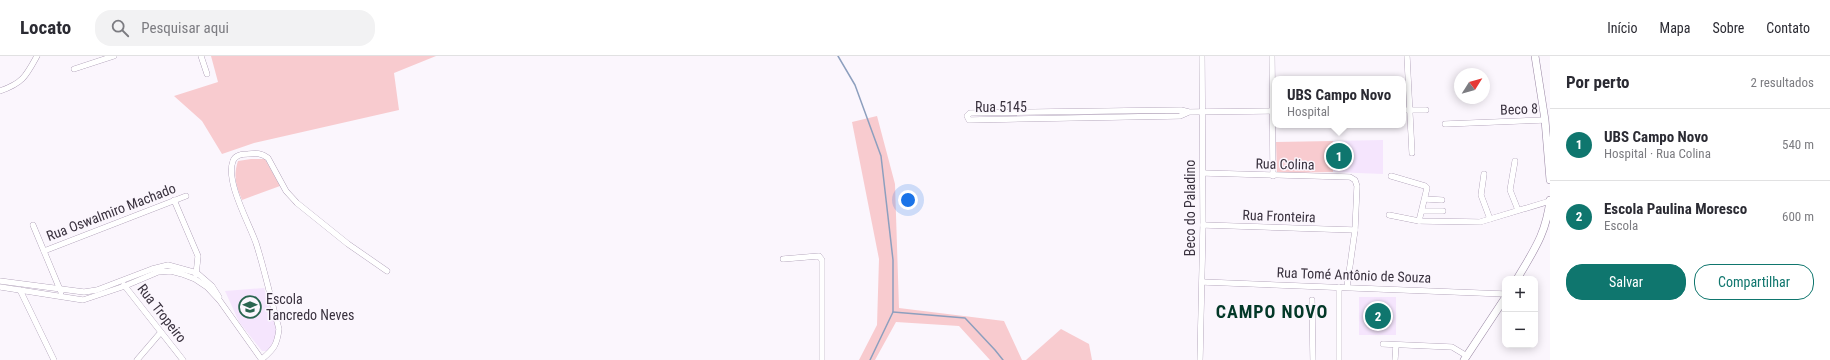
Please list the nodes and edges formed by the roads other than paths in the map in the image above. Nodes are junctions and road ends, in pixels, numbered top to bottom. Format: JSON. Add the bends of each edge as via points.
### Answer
{"nodes":[{"id":1,"x":37,"y":56,"type":"edge"},
{"id":2,"x":114,"y":56,"type":"edge"},
{"id":3,"x":201,"y":56,"type":"edge"},
{"id":4,"x":1202,"y":56,"type":"edge"},
{"id":5,"x":1272,"y":56,"type":"edge"},
{"id":6,"x":1407,"y":56,"type":"edge"},
{"id":7,"x":1535,"y":56,"type":"edge"},
{"id":8,"x":74,"y":69,"type":"dead end"},
{"id":9,"x":207,"y":74,"type":"dead end"},
{"id":10,"x":1273,"y":76,"type":"edge"},
{"id":11,"x":0,"y":91,"type":"edge"},
{"id":12,"x":1406,"y":110,"type":"edge"},
{"id":13,"x":1426,"y":110,"type":"dead end"},
{"id":14,"x":1272,"y":111,"type":"edge"},
{"id":15,"x":1202,"y":112,"type":"junction"},
{"id":16,"x":1059,"y":115,"type":"junction"},
{"id":17,"x":1546,"y":115,"type":"edge"},
{"id":18,"x":1445,"y":124,"type":"dead end"},
{"id":19,"x":1274,"y":128,"type":"edge"},
{"id":20,"x":1548,"y":133,"type":"edge"},
{"id":21,"x":1412,"y":153,"type":"dead end"},
{"id":22,"x":1516,"y":161,"type":"dead end"},
{"id":23,"x":1203,"y":174,"type":"junction"},
{"id":24,"x":1484,"y":174,"type":"dead end"},
{"id":25,"x":1273,"y":176,"type":"junction"},
{"id":26,"x":1391,"y":176,"type":"dead end"},
{"id":27,"x":1550,"y":180,"type":"edge"},
{"id":28,"x":186,"y":196,"type":"dead end"},
{"id":29,"x":1425,"y":199,"type":"junction"},
{"id":30,"x":174,"y":200,"type":"junction"},
{"id":31,"x":1442,"y":200,"type":"dead end"},
{"id":32,"x":1550,"y":201,"type":"edge"},
{"id":33,"x":1518,"y":210,"type":"junction"},
{"id":34,"x":1422,"y":211,"type":"junction"},
{"id":35,"x":1443,"y":211,"type":"dead end"},
{"id":36,"x":1389,"y":215,"type":"dead end"},
{"id":37,"x":1490,"y":219,"type":"junction"},
{"id":38,"x":1419,"y":221,"type":"junction"},
{"id":39,"x":33,"y":225,"type":"dead end"},
{"id":40,"x":1203,"y":225,"type":"junction"},
{"id":41,"x":1355,"y":230,"type":"junction"},
{"id":42,"x":44,"y":250,"type":"junction"},
{"id":43,"x":783,"y":259,"type":"dead end"},
{"id":44,"x":387,"y":271,"type":"dead end"},
{"id":45,"x":196,"y":276,"type":"junction"},
{"id":46,"x":1519,"y":276,"type":"edge"},
{"id":47,"x":0,"y":280,"type":"edge"},
{"id":48,"x":121,"y":281,"type":"junction"},
{"id":49,"x":1202,"y":282,"type":"junction"},
{"id":50,"x":126,"y":286,"type":"junction"},
{"id":51,"x":1339,"y":286,"type":"junction"},
{"id":52,"x":0,"y":287,"type":"edge"},
{"id":53,"x":1347,"y":287,"type":"junction"},
{"id":54,"x":60,"y":289,"type":"junction"},
{"id":55,"x":20,"y":290,"type":"junction"},
{"id":56,"x":1502,"y":294,"type":"edge"},
{"id":57,"x":64,"y":297,"type":"junction"},
{"id":58,"x":1312,"y":300,"type":"dead end"},
{"id":59,"x":1502,"y":303,"type":"edge"},
{"id":60,"x":161,"y":332,"type":"junction"},
{"id":61,"x":1383,"y":344,"type":"dead end"},
{"id":62,"x":1396,"y":345,"type":"junction"},
{"id":63,"x":1466,"y":358,"type":"edge"},
{"id":64,"x":54,"y":360,"type":"edge"},
{"id":65,"x":137,"y":360,"type":"edge"},
{"id":66,"x":183,"y":360,"type":"edge"},
{"id":67,"x":262,"y":360,"type":"edge"},
{"id":68,"x":822,"y":360,"type":"edge"},
{"id":69,"x":1200,"y":360,"type":"edge"},
{"id":70,"x":1313,"y":360,"type":"edge"},
{"id":71,"x":1339,"y":360,"type":"edge"},
{"id":72,"x":1395,"y":360,"type":"edge"}],
"edges":[{"from":1,"to":11,"type":"street","via":[[22,81]]},
{"from":2,"to":8,"type":"street"},
{"from":3,"to":9,"type":"street"},
{"from":4,"to":15,"type":"street","name":"Beco do Paladino"},
{"from":5,"to":10,"type":"street"},
{"from":6,"to":12,"type":"street"},
{"from":7,"to":17,"type":"main road"},
{"from":12,"to":13,"type":"street"},
{"from":12,"to":21,"type":"street"},
{"from":14,"to":15,"type":"street","name":"Rua 5145"},
{"from":15,"to":16,"type":"street","name":"Rua 5145","via":[[1181,110]]},
{"from":15,"to":23,"type":"street","name":"Beco do Paladino"},
{"from":16,"to":16,"type":"street","name":"Rua 5145","via":[[970,113],[967,116],[969,120]]},
{"from":17,"to":18,"type":"street","name":"Beco 8"},
{"from":17,"to":20,"type":"main road"},
{"from":19,"to":25,"type":"street"},
{"from":20,"to":27,"type":"main road"},
{"from":22,"to":33,"type":"street","via":[[1510,190]]},
{"from":23,"to":25,"type":"street","name":"Rua Colina"},
{"from":23,"to":40,"type":"street","name":"Beco do Paladino"},
{"from":24,"to":37,"type":"street","via":[[1481,195]]},
{"from":25,"to":41,"type":"street","name":"Rua Colina","via":[[1350,177],[1355,180]]},
{"from":26,"to":29,"type":"street","via":[[1425,186]]},
{"from":28,"to":30,"type":"street","name":"Rua Oswalmiro Machado"},
{"from":29,"to":31,"type":"street"},
{"from":29,"to":34,"type":"street"},
{"from":30,"to":42,"type":"street","name":"Rua Oswalmiro Machado"},
{"from":30,"to":45,"type":"street","via":[[198,256]]},
{"from":32,"to":33,"type":"street"},
{"from":32,"to":46,"type":"main road","via":[[1541,240]]},
{"from":33,"to":37,"type":"street"},
{"from":34,"to":35,"type":"street"},
{"from":34,"to":38,"type":"street"},
{"from":36,"to":38,"type":"street"},
{"from":37,"to":38,"type":"street","via":[[1480,222]]},
{"from":39,"to":42,"type":"street"},
{"from":40,"to":41,"type":"street","name":"Rua Fronteira"},
{"from":40,"to":49,"type":"street","name":"Beco do Paladino"},
{"from":41,"to":53,"type":"street","name":"Rua Colina"},
{"from":42,"to":54,"type":"street"},
{"from":43,"to":68,"type":"street","via":[[819,256],[822,260]]},
{"from":44,"to":67,"type":"street","via":[[297,203],[286,191],[268,158],[263,154],[236,156],[231,169],[235,191],[256,243],[278,329],[277,342]]},
{"from":45,"to":48,"type":"street","via":[[173,266],[161,266]]},
{"from":45,"to":50,"type":"street","via":[[171,271],[158,272]]},
{"from":45,"to":67,"type":"street","via":[[220,301]]},
{"from":47,"to":54,"type":"street"},
{"from":48,"to":50,"type":"street","name":"Rua Tropeiro"},
{"from":48,"to":54,"type":"street","via":[[84,292]]},
{"from":49,"to":51,"type":"street","name":"Rua Tomé Antônio de Souza"},
{"from":49,"to":69,"type":"street","name":"Beco do Paladino"},
{"from":50,"to":57,"type":"street","via":[[83,300]]},
{"from":50,"to":60,"type":"street","name":"Rua Tropeiro"},
{"from":51,"to":53,"type":"street","name":"Rua Tomé Antônio de Souza"},
{"from":51,"to":71,"type":"street"},
{"from":52,"to":55,"type":"street"},
{"from":53,"to":56,"type":"street","name":"Rua Tomé Antônio de Souza"},
{"from":54,"to":57,"type":"street"},
{"from":55,"to":57,"type":"street"},
{"from":55,"to":64,"type":"street"},
{"from":58,"to":70,"type":"street"},
{"from":59,"to":63,"type":"main road"},
{"from":60,"to":65,"type":"street"},
{"from":60,"to":66,"type":"street","name":"Rua Tropeiro"},
{"from":61,"to":62,"type":"street"},
{"from":62,"to":63,"type":"street","via":[[1452,347]]},
{"from":62,"to":72,"type":"street"}]}
